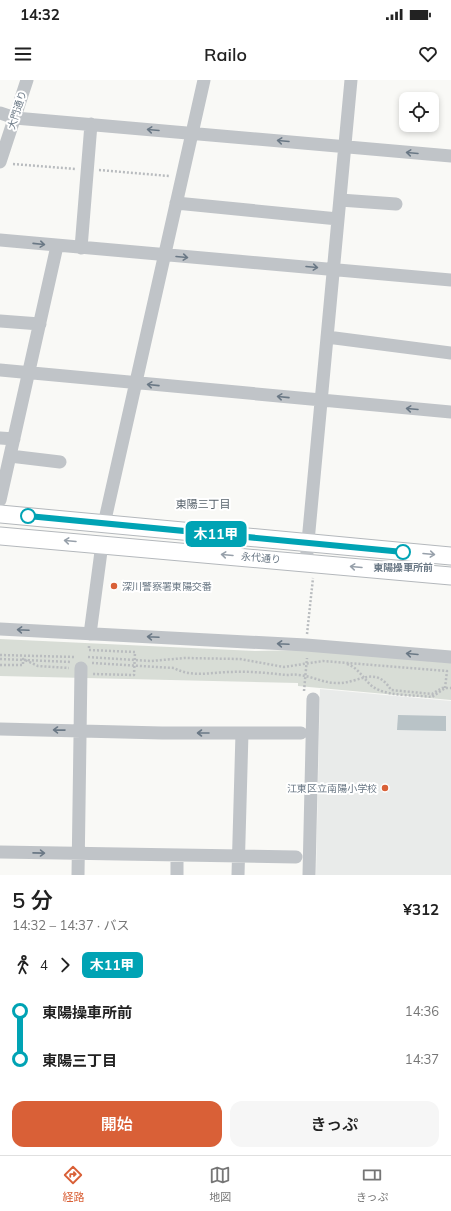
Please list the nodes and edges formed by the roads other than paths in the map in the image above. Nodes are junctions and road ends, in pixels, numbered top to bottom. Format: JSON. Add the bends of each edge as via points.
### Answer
{"nodes":[{"id":1,"x":27,"y":80,"type":"edge"},
{"id":2,"x":204,"y":80,"type":"edge"},
{"id":3,"x":351,"y":80,"type":"edge"},
{"id":4,"x":0,"y":113,"type":"edge"},
{"id":5,"x":15,"y":118,"type":"junction"},
{"id":6,"x":91,"y":124,"type":"junction"},
{"id":7,"x":192,"y":133,"type":"junction"},
{"id":8,"x":344,"y":147,"type":"junction"},
{"id":9,"x":451,"y":156,"type":"edge"},
{"id":10,"x":0,"y":162,"type":"edge"},
{"id":11,"x":340,"y":200,"type":"junction"},
{"id":12,"x":176,"y":203,"type":"junction"},
{"id":13,"x":396,"y":204,"type":"dead end"},
{"id":14,"x":338,"y":219,"type":"junction"},
{"id":15,"x":0,"y":240,"type":"edge"},
{"id":16,"x":57,"y":246,"type":"junction"},
{"id":17,"x":80,"y":248,"type":"junction"},
{"id":18,"x":164,"y":255,"type":"junction"},
{"id":19,"x":333,"y":269,"type":"junction"},
{"id":20,"x":451,"y":280,"type":"edge"},
{"id":21,"x":0,"y":321,"type":"edge"},
{"id":22,"x":40,"y":324,"type":"junction"},
{"id":23,"x":327,"y":337,"type":"junction"},
{"id":24,"x":451,"y":353,"type":"edge"},
{"id":25,"x":0,"y":370,"type":"edge"},
{"id":26,"x":29,"y":373,"type":"junction"},
{"id":27,"x":136,"y":383,"type":"junction"},
{"id":28,"x":321,"y":401,"type":"junction"},
{"id":29,"x":451,"y":412,"type":"edge"},
{"id":30,"x":0,"y":438,"type":"edge"},
{"id":31,"x":14,"y":439,"type":"junction"},
{"id":32,"x":10,"y":456,"type":"junction"},
{"id":33,"x":60,"y":462,"type":"dead end"},
{"id":34,"x":0,"y":500,"type":"edge"},
{"id":35,"x":0,"y":514,"type":"edge"},
{"id":36,"x":104,"y":524,"type":"junction"},
{"id":37,"x":0,"y":536,"type":"edge"},
{"id":38,"x":308,"y":543,"type":"junction"},
{"id":39,"x":102,"y":544,"type":"junction"},
{"id":40,"x":451,"y":556,"type":"edge"},
{"id":41,"x":306,"y":562,"type":"junction"},
{"id":42,"x":451,"y":576,"type":"edge"},
{"id":43,"x":0,"y":629,"type":"edge"},
{"id":44,"x":90,"y":634,"type":"junction"},
{"id":45,"x":451,"y":657,"type":"edge"},
{"id":46,"x":83,"y":664,"type":"road end"},
{"id":47,"x":313,"y":700,"type":"dead end"},
{"id":48,"x":0,"y":729,"type":"edge"},
{"id":49,"x":81,"y":731,"type":"junction"},
{"id":50,"x":242,"y":733,"type":"junction"},
{"id":51,"x":301,"y":733,"type":"dead end"},
{"id":52,"x":0,"y":852,"type":"edge"},
{"id":53,"x":79,"y":854,"type":"junction"},
{"id":54,"x":178,"y":856,"type":"junction"},
{"id":55,"x":239,"y":857,"type":"junction"},
{"id":56,"x":296,"y":857,"type":"dead end"},
{"id":57,"x":78,"y":875,"type":"edge"},
{"id":58,"x":178,"y":875,"type":"edge"},
{"id":59,"x":238,"y":875,"type":"edge"},
{"id":60,"x":309,"y":875,"type":"edge"}],
"edges":[{"from":1,"to":5,"type":"street","name":"大門通り"},
{"from":2,"to":7,"type":"street"},
{"from":3,"to":8,"type":"street"},
{"from":4,"to":5,"type":"street"},
{"from":5,"to":6,"type":"street"},
{"from":5,"to":10,"type":"street","name":"大門通り"},
{"from":7,"to":6,"type":"street","one_way":true},
{"from":6,"to":17,"type":"street"},
{"from":8,"to":7,"type":"street","one_way":true},
{"from":7,"to":12,"type":"street"},
{"from":9,"to":8,"type":"street","one_way":true},
{"from":8,"to":11,"type":"street"},
{"from":11,"to":13,"type":"street"},
{"from":11,"to":14,"type":"street"},
{"from":12,"to":14,"type":"street"},
{"from":12,"to":18,"type":"street"},
{"from":14,"to":19,"type":"street"},
{"from":15,"to":16,"type":"street","one_way":true},
{"from":16,"to":17,"type":"street"},
{"from":16,"to":22,"type":"street"},
{"from":17,"to":18,"type":"street"},
{"from":18,"to":19,"type":"street","one_way":true},
{"from":18,"to":27,"type":"street"},
{"from":19,"to":20,"type":"street"},
{"from":19,"to":23,"type":"street"},
{"from":21,"to":22,"type":"street"},
{"from":22,"to":26,"type":"street"},
{"from":23,"to":24,"type":"street"},
{"from":23,"to":28,"type":"street"},
{"from":25,"to":26,"type":"street"},
{"from":26,"to":27,"type":"street"},
{"from":26,"to":31,"type":"street"},
{"from":28,"to":27,"type":"street","one_way":true},
{"from":27,"to":36,"type":"street"},
{"from":29,"to":28,"type":"street","one_way":true},
{"from":28,"to":38,"type":"street"},
{"from":30,"to":31,"type":"street"},
{"from":31,"to":32,"type":"street"},
{"from":32,"to":33,"type":"street"},
{"from":32,"to":34,"type":"street"},
{"from":35,"to":36,"type":"main road","name":"永代通り"},
{"from":36,"to":38,"type":"main road","name":"永代通り"},
{"from":39,"to":37,"type":"main road","name":"永代通り","one_way":true},
{"from":38,"to":40,"type":"main road","name":"永代通り","one_way":true},
{"from":38,"to":41,"type":"street"},
{"from":41,"to":39,"type":"main road","name":"永代通り","one_way":true},
{"from":39,"to":44,"type":"street"},
{"from":42,"to":41,"type":"main road","name":"永代通り","one_way":true},
{"from":44,"to":43,"type":"street","one_way":true},
{"from":45,"to":44,"type":"street","one_way":true,"via":[[306,645]]},
{"from":46,"to":49,"type":"street"},
{"from":47,"to":60,"type":"street"},
{"from":49,"to":48,"type":"street","one_way":true},
{"from":50,"to":49,"type":"street","one_way":true},
{"from":49,"to":53,"type":"street"},
{"from":50,"to":51,"type":"street"},
{"from":50,"to":55,"type":"street"},
{"from":52,"to":53,"type":"street","one_way":true},
{"from":53,"to":54,"type":"street"},
{"from":53,"to":57,"type":"street"},
{"from":54,"to":55,"type":"street"},
{"from":54,"to":58,"type":"street"},
{"from":55,"to":56,"type":"street"},
{"from":55,"to":59,"type":"street"}]}
